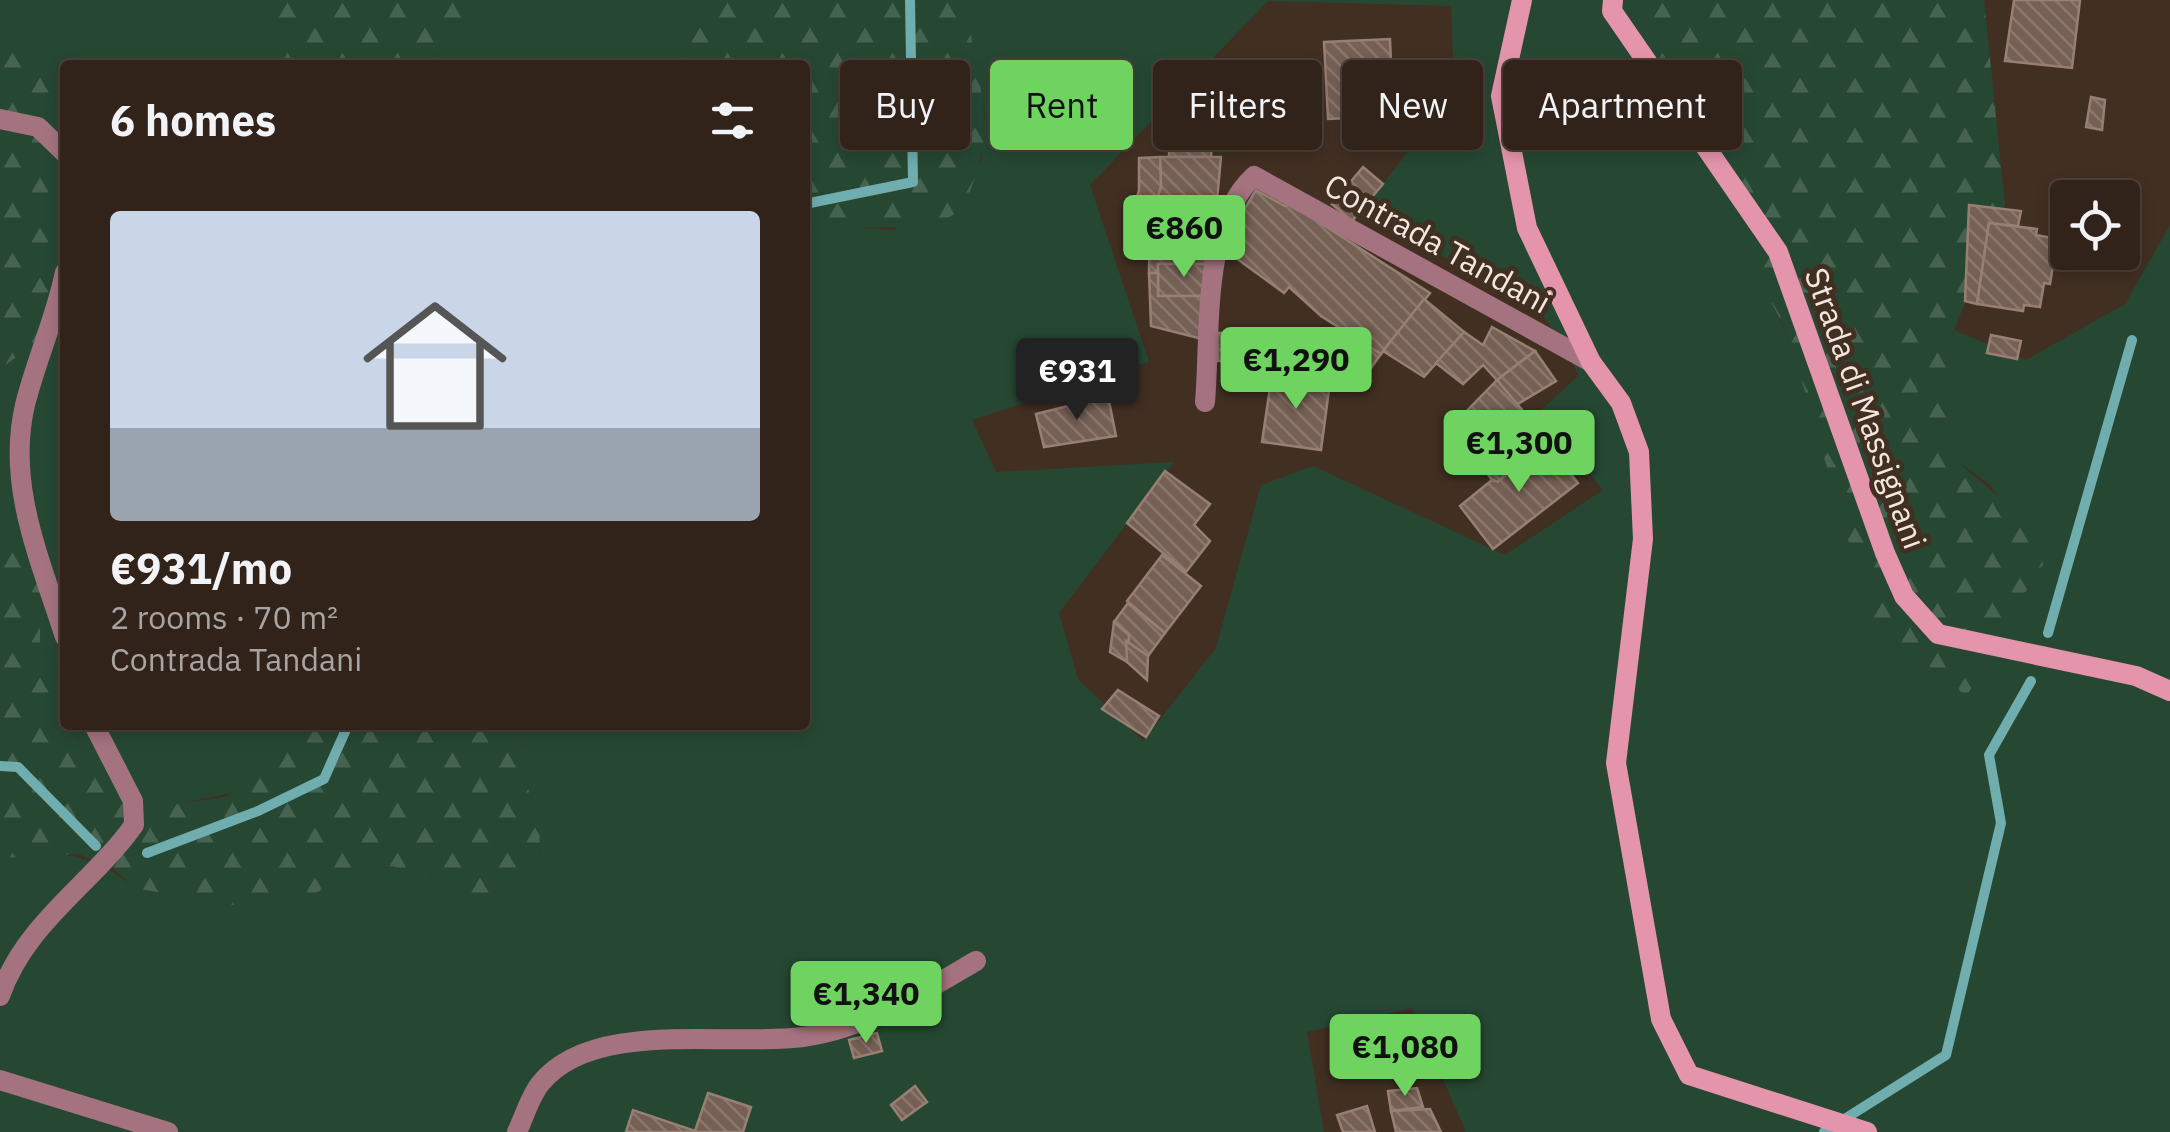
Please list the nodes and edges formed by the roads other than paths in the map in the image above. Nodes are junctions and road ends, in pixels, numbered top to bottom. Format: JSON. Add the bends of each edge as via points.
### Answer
{"nodes":[{"id":1,"x":1522,"y":0,"type":"edge"},
{"id":2,"x":1613,"y":0,"type":"edge"},
{"id":3,"x":0,"y":118,"type":"edge"},
{"id":4,"x":60,"y":148,"type":"edge"},
{"id":5,"x":60,"y":289,"type":"edge"},
{"id":6,"x":1591,"y":362,"type":"junction"},
{"id":7,"x":1206,"y":402,"type":"dead end"},
{"id":8,"x":60,"y":621,"type":"edge"},
{"id":9,"x":2170,"y":691,"type":"edge"},
{"id":10,"x":97,"y":730,"type":"edge"},
{"id":11,"x":976,"y":961,"type":"dead end"},
{"id":12,"x":0,"y":996,"type":"edge"},
{"id":13,"x":0,"y":1080,"type":"edge"},
{"id":14,"x":168,"y":1132,"type":"edge"},
{"id":15,"x":517,"y":1132,"type":"edge"},
{"id":16,"x":1867,"y":1132,"type":"edge"}],
"edges":[{"from":1,"to":6,"type":"street","via":[[1501,96],[1526,228]]},
{"from":2,"to":9,"type":"street","name":"Strada di Massignani","via":[[1612,11],[1778,252],[1904,596],[1938,634],[2136,676]]},
{"from":3,"to":4,"type":"street","via":[[38,127]]},
{"from":5,"to":8,"type":"street","via":[[24,409],[18,463],[24,507]]},
{"from":6,"to":7,"type":"street","name":"Contrada Tandani","via":[[1254,176],[1222,220]]},
{"from":6,"to":16,"type":"street","via":[[1621,403],[1639,452],[1643,540],[1616,762],[1661,1018],[1689,1075]]},
{"from":10,"to":12,"type":"street","via":[[132,800],[134,825],[88,882],[44,919],[10,965]]},
{"from":11,"to":15,"type":"street","via":[[854,1024],[805,1037],[660,1040],[565,1060],[538,1085]]},
{"from":13,"to":14,"type":"street"}]}
